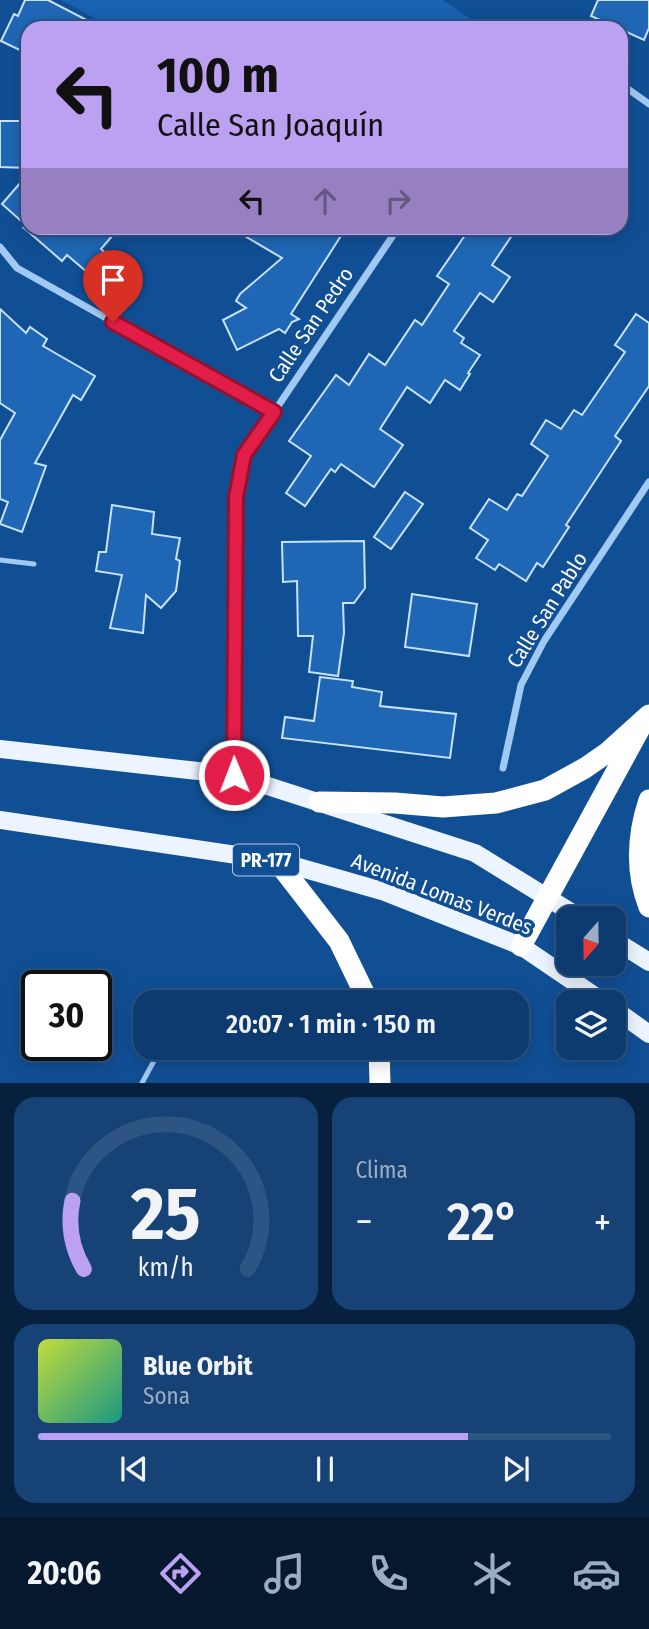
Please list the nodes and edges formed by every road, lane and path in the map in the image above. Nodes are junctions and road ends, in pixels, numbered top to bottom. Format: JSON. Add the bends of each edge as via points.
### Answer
{"nodes":[{"id":1,"x":628,"y":89,"type":"edge"},
{"id":2,"x":649,"y":104,"type":"edge"},
{"id":3,"x":393,"y":235,"type":"edge"},
{"id":4,"x":0,"y":247,"type":"edge"},
{"id":5,"x":274,"y":412,"type":"junction"},
{"id":6,"x":649,"y":482,"type":"edge"},
{"id":7,"x":0,"y":560,"type":"edge"},
{"id":8,"x":34,"y":564,"type":"dead end"},
{"id":9,"x":645,"y":718,"type":"edge"},
{"id":10,"x":0,"y":749,"type":"edge"},
{"id":11,"x":503,"y":768,"type":"dead end"},
{"id":12,"x":234,"y":775,"type":"junction"},
{"id":13,"x":649,"y":800,"type":"edge"},
{"id":14,"x":319,"y":802,"type":"junction"},
{"id":15,"x":0,"y":820,"type":"edge"},
{"id":16,"x":277,"y":861,"type":"junction"},
{"id":17,"x":547,"y":896,"type":"junction"},
{"id":18,"x":562,"y":906,"type":"edge"},
{"id":19,"x":649,"y":907,"type":"edge"},
{"id":20,"x":521,"y":946,"type":"junction"},
{"id":21,"x":626,"y":948,"type":"edge"},
{"id":22,"x":649,"y":962,"type":"edge"},
{"id":23,"x":363,"y":990,"type":"edge"},
{"id":24,"x":586,"y":990,"type":"edge"},
{"id":25,"x":626,"y":1017,"type":"edge"},
{"id":26,"x":649,"y":1034,"type":"edge"},
{"id":27,"x":154,"y":1060,"type":"edge"},
{"id":28,"x":379,"y":1060,"type":"edge"},
{"id":29,"x":142,"y":1083,"type":"edge"},
{"id":30,"x":380,"y":1083,"type":"edge"}],
"edges":[{"from":1,"to":2,"type":"street"},
{"from":3,"to":5,"type":"street","name":"Calle San Pedro"},
{"from":4,"to":5,"type":"street","via":[[18,268]]},
{"from":5,"to":12,"type":"street","name":"Calle San Pedro","via":[[244,455],[236,497]]},
{"from":6,"to":11,"type":"street","name":"Calle San Pablo","via":[[544,641],[521,685]]},
{"from":7,"to":8,"type":"lane"},
{"from":9,"to":14,"type":"highway","via":[[608,752],[565,779],[545,790],[496,803],[443,807]]},
{"from":9,"to":17,"type":"highway"},
{"from":10,"to":12,"type":"main road","name":"Avenida Lomas Verdes"},
{"from":12,"to":14,"type":"main road","name":"Avenida Lomas Verdes"},
{"from":13,"to":19,"type":"highway","via":[[640,839],[639,873]]},
{"from":14,"to":17,"type":"main road","name":"Avenida Lomas Verdes","via":[[475,853]]},
{"from":15,"to":16,"type":"main road","name":"Avenida Lomas Verdes","number":"PR-177"},
{"from":16,"to":20,"type":"main road","name":"Avenida Lomas Verdes","number":"PR-177","via":[[382,891]]},
{"from":16,"to":23,"type":"highway","via":[[339,941]]},
{"from":17,"to":18,"type":"main road","name":"Avenida Lomas Verdes"},
{"from":17,"to":20,"type":"highway"},
{"from":20,"to":24,"type":"main road","name":"Avenida Lomas Verdes","number":"PR-177"},
{"from":21,"to":22,"type":"main road"},
{"from":25,"to":26,"type":"main road"},
{"from":27,"to":29,"type":"lane"},
{"from":28,"to":30,"type":"highway"}]}
